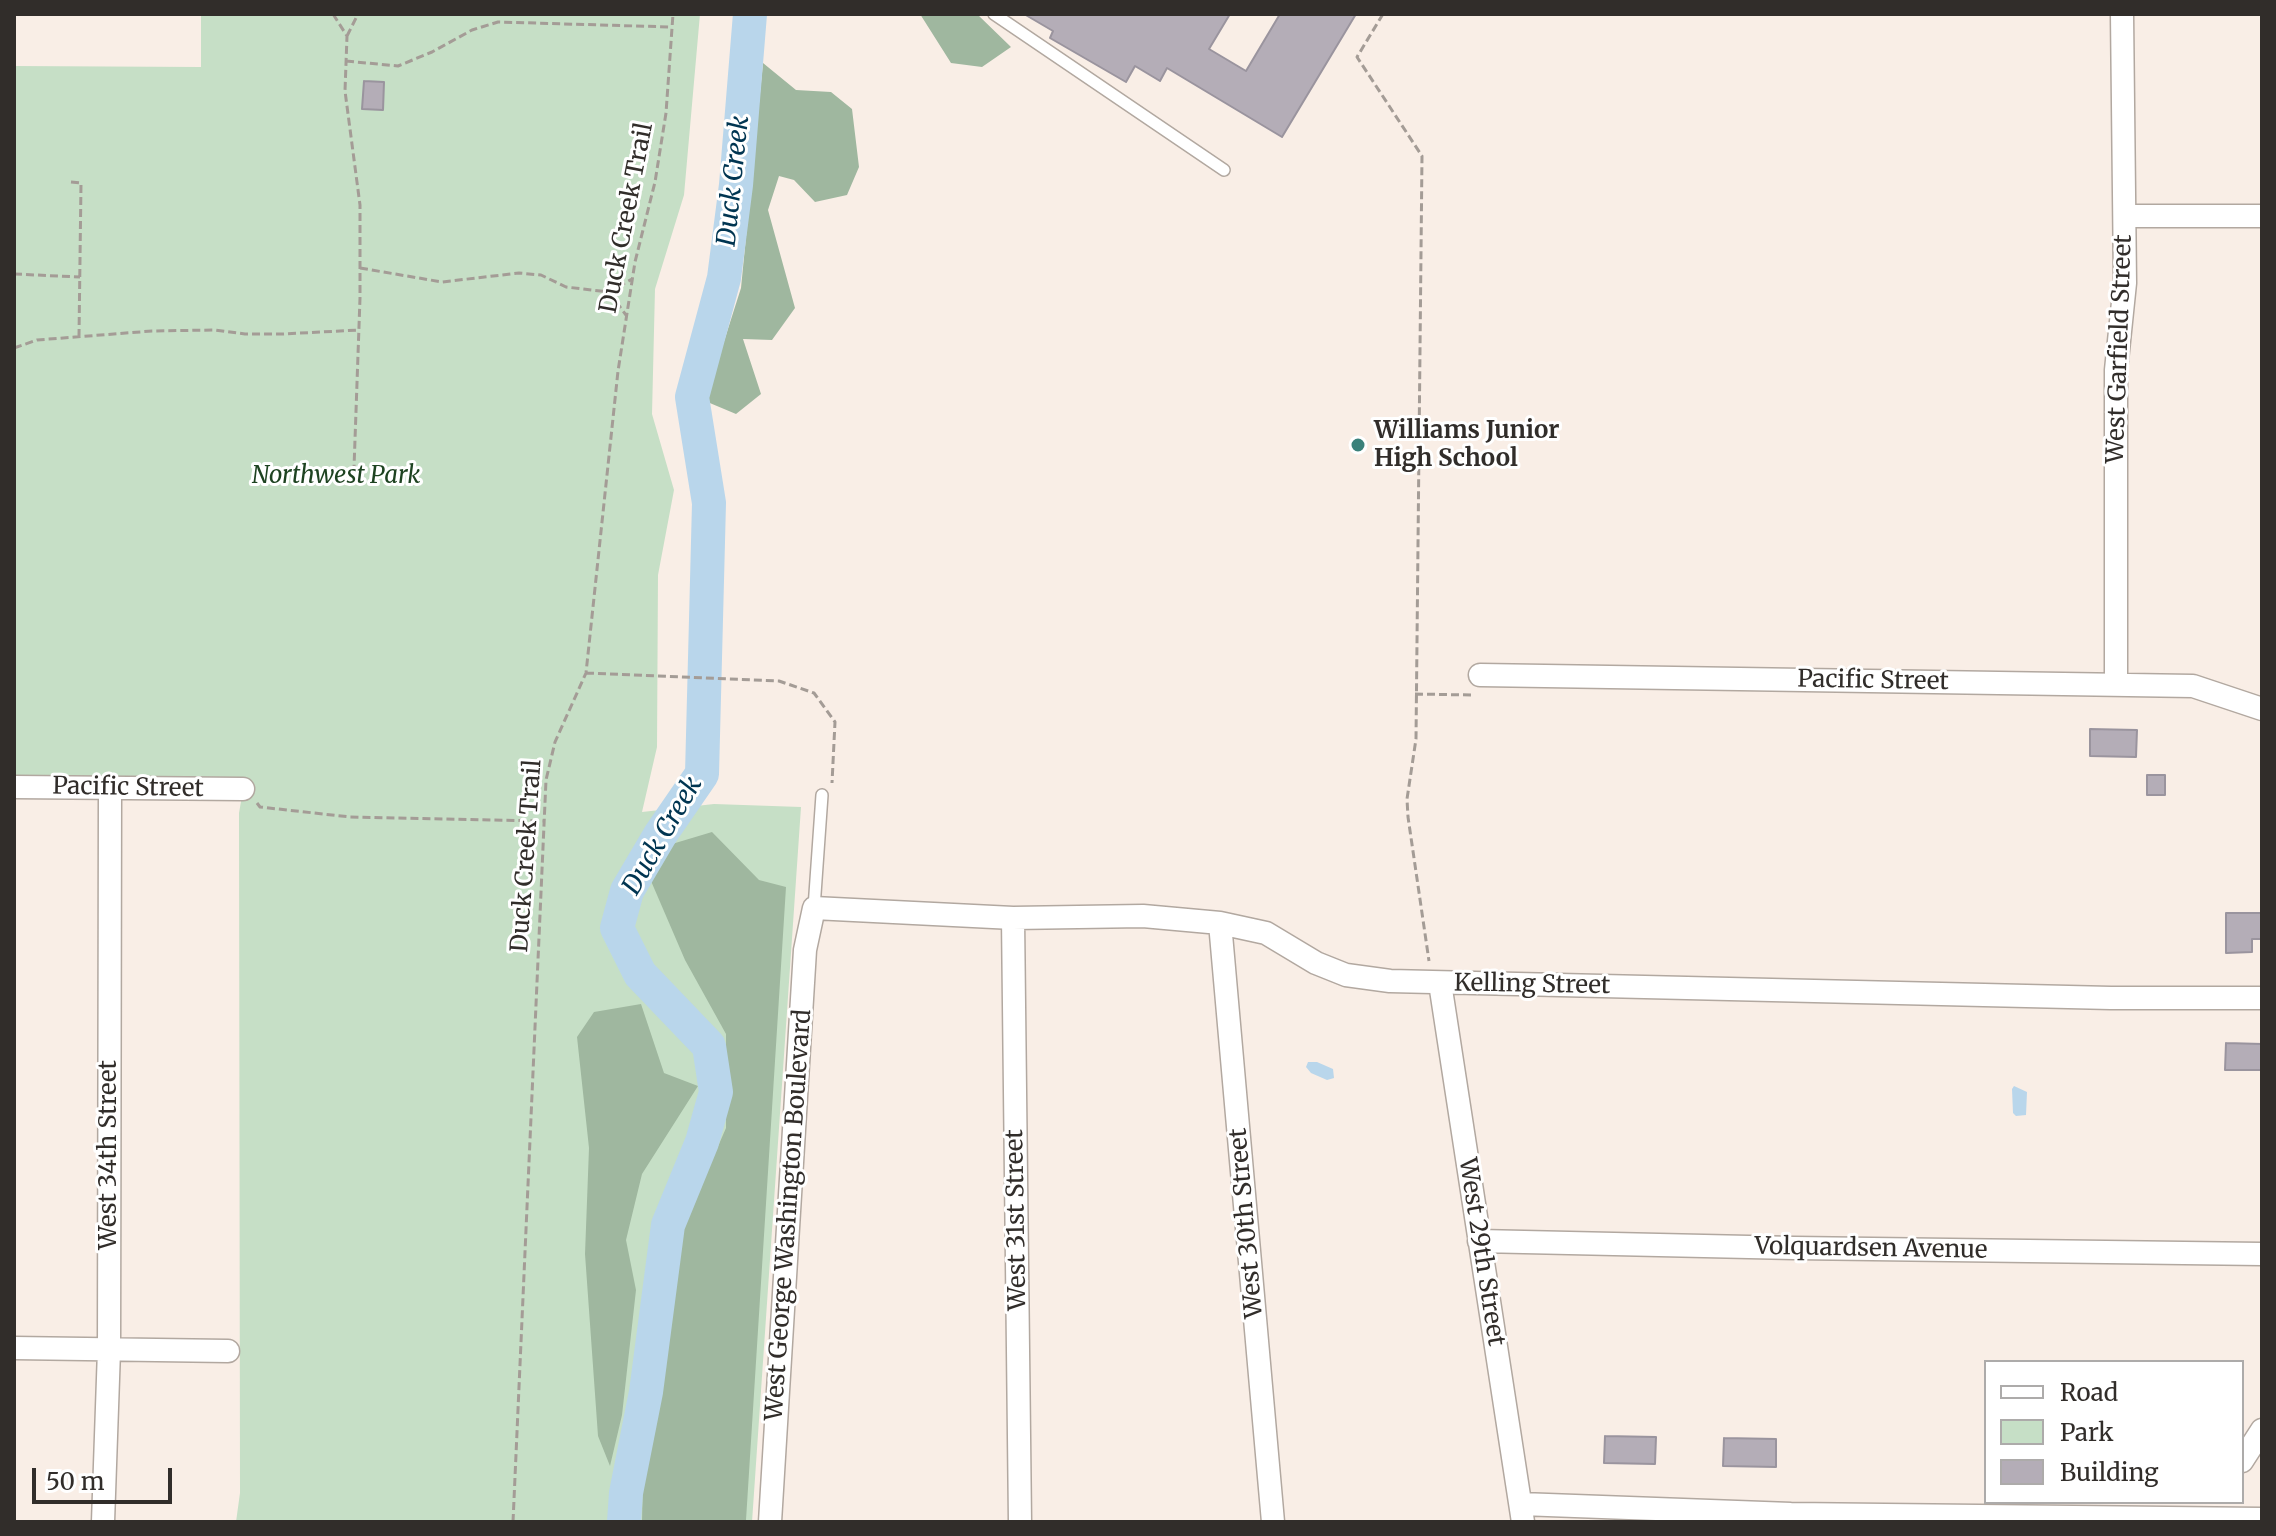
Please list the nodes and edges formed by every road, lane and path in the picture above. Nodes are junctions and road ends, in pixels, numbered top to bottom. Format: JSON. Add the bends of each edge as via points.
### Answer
{"nodes":[{"id":1,"x":333,"y":14,"type":"edge"},
{"id":2,"x":358,"y":14,"type":"edge"},
{"id":3,"x":673,"y":14,"type":"edge"},
{"id":4,"x":994,"y":14,"type":"edge"},
{"id":5,"x":1383,"y":14,"type":"edge"},
{"id":6,"x":2122,"y":14,"type":"edge"},
{"id":7,"x":671,"y":27,"type":"junction"},
{"id":8,"x":347,"y":36,"type":"junction"},
{"id":9,"x":346,"y":61,"type":"junction"},
{"id":10,"x":1224,"y":170,"type":"dead end"},
{"id":11,"x":71,"y":182,"type":"dead end"},
{"id":12,"x":2125,"y":216,"type":"junction"},
{"id":13,"x":2262,"y":216,"type":"edge"},
{"id":14,"x":359,"y":268,"type":"junction"},
{"id":15,"x":14,"y":274,"type":"edge"},
{"id":16,"x":80,"y":277,"type":"junction"},
{"id":17,"x":632,"y":279,"type":"junction"},
{"id":18,"x":609,"y":292,"type":"junction"},
{"id":19,"x":626,"y":315,"type":"junction"},
{"id":20,"x":359,"y":330,"type":"junction"},
{"id":21,"x":79,"y":336,"type":"junction"},
{"id":22,"x":14,"y":348,"type":"edge"},
{"id":23,"x":354,"y":468,"type":"dead end"},
{"id":24,"x":586,"y":673,"type":"junction"},
{"id":25,"x":1480,"y":675,"type":"joint"},
{"id":26,"x":2116,"y":684,"type":"junction"},
{"id":27,"x":1415,"y":694,"type":"junction"},
{"id":28,"x":2262,"y":709,"type":"edge"},
{"id":29,"x":14,"y":787,"type":"edge"},
{"id":30,"x":110,"y":789,"type":"junction"},
{"id":31,"x":243,"y":789,"type":"joint"},
{"id":32,"x":822,"y":795,"type":"joint"},
{"id":33,"x":543,"y":821,"type":"junction"},
{"id":34,"x":814,"y":908,"type":"junction"},
{"id":35,"x":1013,"y":918,"type":"junction"},
{"id":36,"x":1220,"y":923,"type":"junction"},
{"id":37,"x":1440,"y":983,"type":"junction"},
{"id":38,"x":2262,"y":998,"type":"edge"},
{"id":39,"x":1479,"y":1241,"type":"junction"},
{"id":40,"x":2262,"y":1254,"type":"edge"},
{"id":41,"x":14,"y":1348,"type":"edge"},
{"id":42,"x":109,"y":1350,"type":"junction"},
{"id":43,"x":228,"y":1351,"type":"dead end"},
{"id":44,"x":2262,"y":1430,"type":"edge"},
{"id":45,"x":2244,"y":1458,"type":"edge"},
{"id":46,"x":1522,"y":1513,"type":"edge"},
{"id":47,"x":2209,"y":1514,"type":"edge"},
{"id":48,"x":2262,"y":1519,"type":"edge"},
{"id":49,"x":103,"y":1522,"type":"edge"},
{"id":50,"x":513,"y":1522,"type":"edge"},
{"id":51,"x":770,"y":1522,"type":"edge"},
{"id":52,"x":1020,"y":1522,"type":"edge"},
{"id":53,"x":1273,"y":1522,"type":"edge"}],
"edges":[{"from":1,"to":8,"type":"path"},
{"from":2,"to":8,"type":"path"},
{"from":3,"to":7,"type":"path","name":"Duck Creek Trail"},
{"from":4,"to":10,"type":"lane"},
{"from":5,"to":27,"type":"path","via":[[1357,57],[1422,156]]},
{"from":6,"to":12,"type":"street","name":"West Garfield Street"},
{"from":7,"to":9,"type":"path","via":[[498,22],[398,66]]},
{"from":7,"to":17,"type":"path","name":"Duck Creek Trail","via":[[666,113]]},
{"from":8,"to":9,"type":"path"},
{"from":9,"to":14,"type":"path","via":[[360,205]]},
{"from":11,"to":16,"type":"path","via":[[81,183]]},
{"from":12,"to":13,"type":"street"},
{"from":12,"to":26,"type":"street","name":"West Garfield Street","via":[[2116,370]]},
{"from":14,"to":18,"type":"path","via":[[442,282],[541,275],[566,287]]},
{"from":14,"to":20,"type":"path"},
{"from":15,"to":16,"type":"path"},
{"from":16,"to":21,"type":"path"},
{"from":17,"to":18,"type":"path"},
{"from":17,"to":19,"type":"path","name":"Duck Creek Trail"},
{"from":18,"to":19,"type":"path"},
{"from":19,"to":24,"type":"path","name":"Duck Creek Trail"},
{"from":20,"to":21,"type":"path"},
{"from":20,"to":23,"type":"path"},
{"from":21,"to":22,"type":"path"},
{"from":24,"to":32,"type":"path","via":[[779,681],[814,693],[835,722],[833,782]]},
{"from":24,"to":33,"type":"path","name":"Duck Creek Trail","via":[[555,742]]},
{"from":25,"to":26,"type":"street","name":"Pacific Street"},
{"from":25,"to":27,"type":"path","via":[[1474,695]]},
{"from":26,"to":28,"type":"street","name":"Pacific Street","via":[[2193,686]]},
{"from":27,"to":37,"type":"path","via":[[1408,817],[1430,968]]},
{"from":29,"to":30,"type":"street","name":"Pacific Street"},
{"from":30,"to":31,"type":"street","name":"Pacific Street"},
{"from":30,"to":42,"type":"street","name":"West 34th Street"},
{"from":31,"to":33,"type":"path","via":[[260,807],[350,817]]},
{"from":32,"to":34,"type":"lane"},
{"from":33,"to":50,"type":"path","name":"Duck Creek Trail"},
{"from":34,"to":35,"type":"street","name":"Kelling Street"},
{"from":34,"to":51,"type":"street","name":"West George Washington Boulevard","via":[[805,950]]},
{"from":35,"to":36,"type":"street","name":"Kelling Street","via":[[1143,916]]},
{"from":35,"to":52,"type":"street","name":"West 31st Street"},
{"from":36,"to":37,"type":"street","name":"Kelling Street","via":[[1266,933],[1346,975]]},
{"from":36,"to":53,"type":"street","name":"West 30th Street"},
{"from":37,"to":38,"type":"street","name":"Kelling Street"},
{"from":37,"to":39,"type":"street","name":"West 29th Street"},
{"from":39,"to":40,"type":"street","name":"Volquardsen Avenue"},
{"from":39,"to":46,"type":"street","name":"West 29th Street"},
{"from":41,"to":42,"type":"street"},
{"from":42,"to":43,"type":"street"},
{"from":42,"to":49,"type":"street","name":"West 34th Street"},
{"from":44,"to":45,"type":"street"},
{"from":46,"to":47,"type":"street"},
{"from":47,"to":48,"type":"street"}]}
